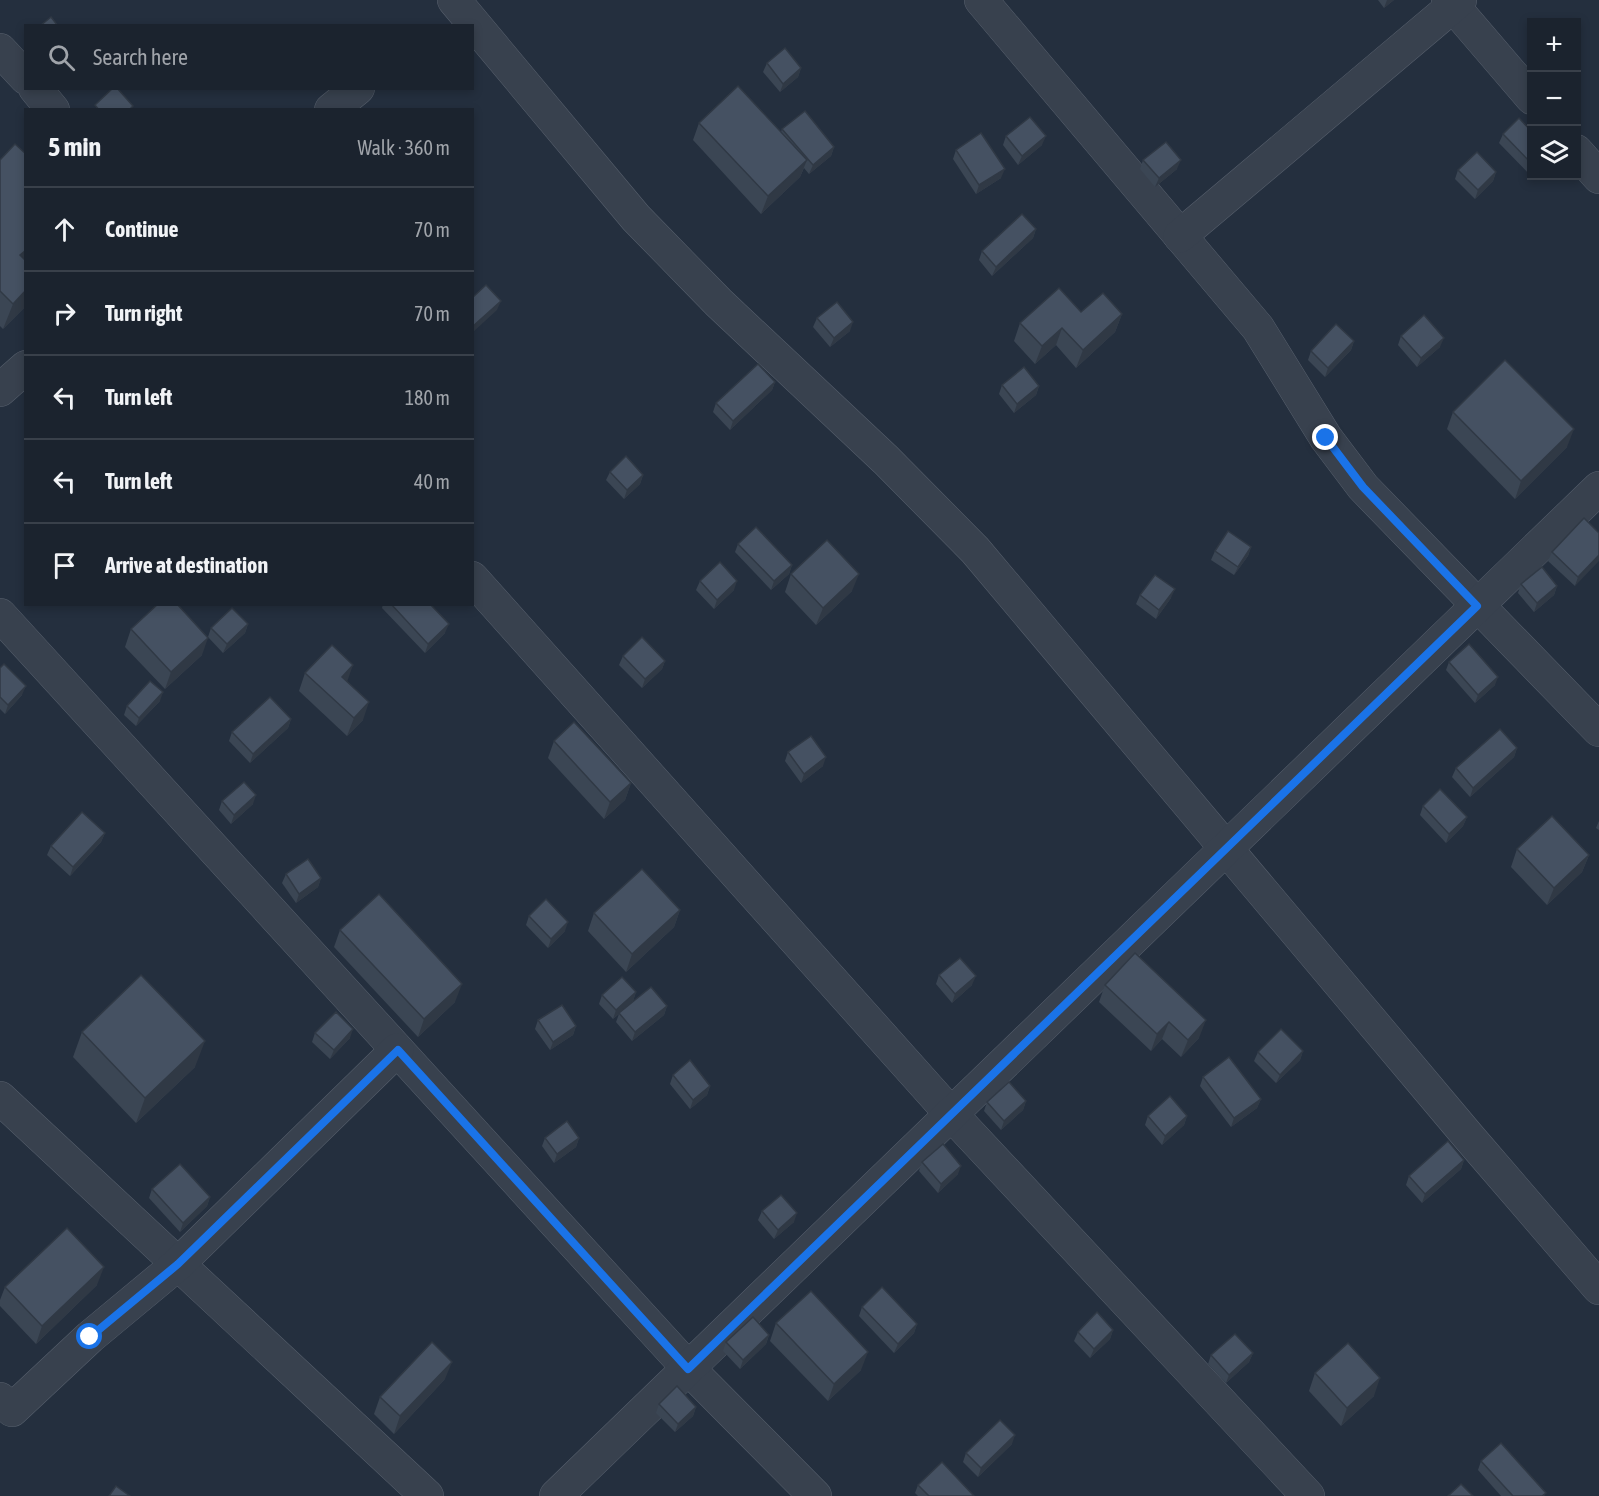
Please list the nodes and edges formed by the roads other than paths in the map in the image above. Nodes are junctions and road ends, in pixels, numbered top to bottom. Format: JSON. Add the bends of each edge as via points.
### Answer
{"nodes":[{"id":1,"x":981,"y":0,"type":"edge"},
{"id":2,"x":1454,"y":2,"type":"edge"},
{"id":3,"x":455,"y":8,"type":"edge"},
{"id":4,"x":469,"y":24,"type":"edge"},
{"id":5,"x":474,"y":30,"type":"edge"},
{"id":6,"x":0,"y":50,"type":"edge"},
{"id":7,"x":24,"y":76,"type":"edge"},
{"id":8,"x":36,"y":90,"type":"edge"},
{"id":9,"x":356,"y":90,"type":"edge"},
{"id":10,"x":1527,"y":92,"type":"edge"},
{"id":11,"x":51,"y":108,"type":"edge"},
{"id":12,"x":333,"y":108,"type":"edge"},
{"id":13,"x":1581,"y":157,"type":"edge"},
{"id":14,"x":1599,"y":177,"type":"edge"},
{"id":15,"x":1180,"y":236,"type":"junction"},
{"id":16,"x":24,"y":369,"type":"edge"},
{"id":17,"x":0,"y":390,"type":"edge"},
{"id":18,"x":1599,"y":488,"type":"edge"},
{"id":19,"x":474,"y":580,"type":"edge"},
{"id":20,"x":1477,"y":606,"type":"junction"},
{"id":21,"x":0,"y":615,"type":"edge"},
{"id":22,"x":1599,"y":730,"type":"edge"},
{"id":23,"x":1227,"y":848,"type":"junction"},
{"id":24,"x":398,"y":1050,"type":"junction"},
{"id":25,"x":0,"y":1098,"type":"edge"},
{"id":26,"x":952,"y":1114,"type":"junction"},
{"id":27,"x":178,"y":1264,"type":"junction"},
{"id":28,"x":1599,"y":1288,"type":"edge"},
{"id":29,"x":688,"y":1369,"type":"junction"},
{"id":30,"x":4,"y":1409,"type":"edge"},
{"id":31,"x":427,"y":1496,"type":"edge"},
{"id":32,"x":556,"y":1496,"type":"edge"},
{"id":33,"x":815,"y":1496,"type":"edge"},
{"id":34,"x":1308,"y":1496,"type":"edge"}],
"edges":[{"from":1,"to":15,"type":"street"},
{"from":2,"to":10,"type":"street"},
{"from":2,"to":15,"type":"street"},
{"from":3,"to":4,"type":"street"},
{"from":5,"to":23,"type":"street","via":[[636,218],[975,550]]},
{"from":6,"to":7,"type":"street"},
{"from":8,"to":11,"type":"street"},
{"from":9,"to":12,"type":"street"},
{"from":13,"to":14,"type":"street"},
{"from":15,"to":20,"type":"street","via":[[1258,328],[1326,438],[1363,487]]},
{"from":16,"to":17,"type":"street"},
{"from":18,"to":20,"type":"street"},
{"from":19,"to":26,"type":"street"},
{"from":20,"to":22,"type":"street"},
{"from":20,"to":23,"type":"street"},
{"from":21,"to":24,"type":"street"},
{"from":23,"to":26,"type":"street"},
{"from":23,"to":28,"type":"street"},
{"from":24,"to":27,"type":"street"},
{"from":24,"to":29,"type":"street"},
{"from":25,"to":27,"type":"street"},
{"from":26,"to":29,"type":"street"},
{"from":26,"to":34,"type":"street"},
{"from":27,"to":30,"type":"street"},
{"from":27,"to":31,"type":"street"},
{"from":29,"to":32,"type":"street"},
{"from":29,"to":33,"type":"street"}]}
